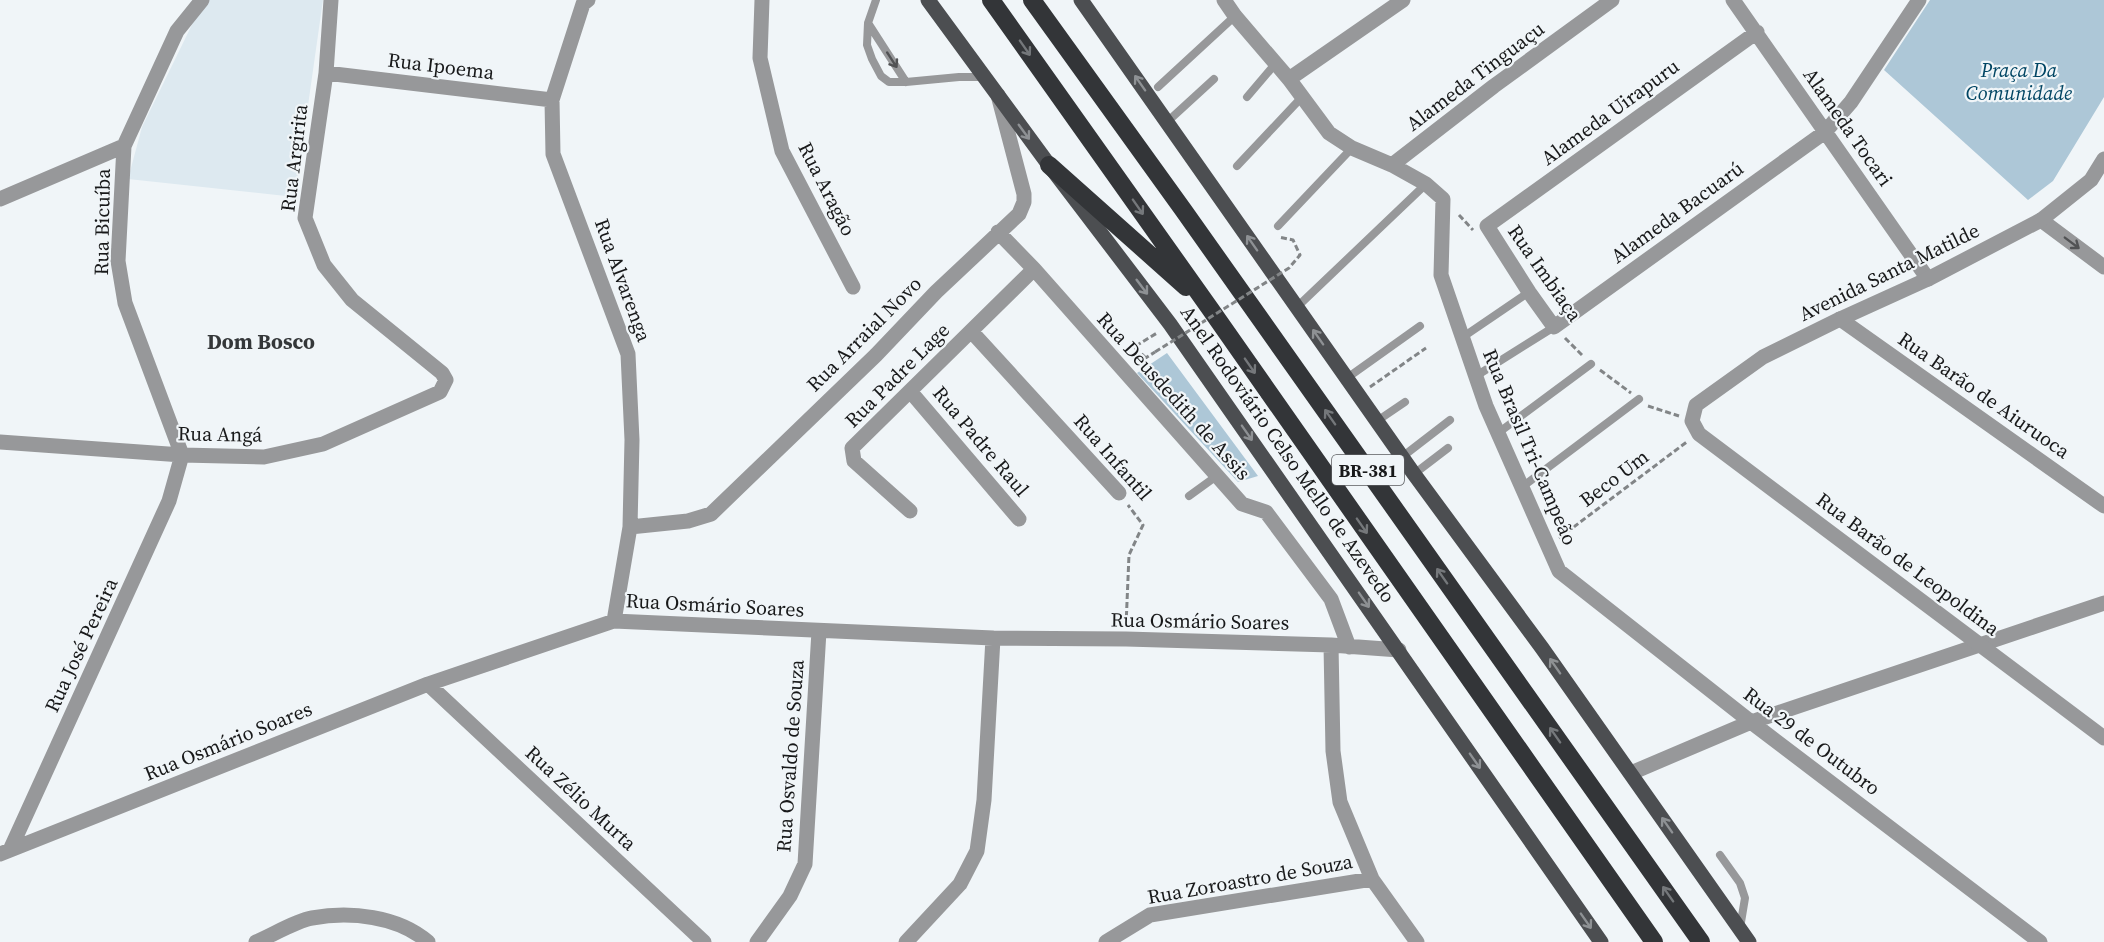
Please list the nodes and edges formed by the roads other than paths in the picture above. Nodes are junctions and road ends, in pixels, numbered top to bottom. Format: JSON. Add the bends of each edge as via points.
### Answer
{"nodes":[{"id":1,"x":202,"y":0,"type":"edge"},
{"id":2,"x":331,"y":0,"type":"edge"},
{"id":3,"x":588,"y":0,"type":"edge"},
{"id":4,"x":762,"y":0,"type":"edge"},
{"id":5,"x":876,"y":0,"type":"edge"},
{"id":6,"x":928,"y":0,"type":"edge"},
{"id":7,"x":991,"y":0,"type":"edge"},
{"id":8,"x":1032,"y":0,"type":"edge"},
{"id":9,"x":1046,"y":0,"type":"edge"},
{"id":10,"x":1081,"y":0,"type":"edge"},
{"id":11,"x":1224,"y":0,"type":"edge"},
{"id":12,"x":1403,"y":0,"type":"edge"},
{"id":13,"x":1612,"y":0,"type":"edge"},
{"id":14,"x":1733,"y":0,"type":"edge"},
{"id":15,"x":1919,"y":0,"type":"edge"},
{"id":16,"x":1235,"y":16,"type":"junction"},
{"id":17,"x":868,"y":23,"type":"junction"},
{"id":18,"x":1757,"y":32,"type":"junction"},
{"id":19,"x":1276,"y":63,"type":"junction"},
{"id":20,"x":1079,"y":66,"type":"junction"},
{"id":21,"x":326,"y":73,"type":"junction"},
{"id":22,"x":984,"y":77,"type":"junction"},
{"id":23,"x":1214,"y":79,"type":"dead end"},
{"id":24,"x":1289,"y":79,"type":"junction"},
{"id":25,"x":906,"y":82,"type":"junction"},
{"id":26,"x":1158,"y":87,"type":"dead end"},
{"id":27,"x":998,"y":95,"type":"junction"},
{"id":28,"x":1247,"y":97,"type":"dead end"},
{"id":29,"x":1302,"y":97,"type":"junction"},
{"id":30,"x":552,"y":100,"type":"junction"},
{"id":31,"x":1167,"y":122,"type":"junction"},
{"id":32,"x":1825,"y":132,"type":"junction"},
{"id":33,"x":124,"y":146,"type":"junction"},
{"id":34,"x":1352,"y":148,"type":"junction"},
{"id":35,"x":2104,"y":159,"type":"edge"},
{"id":36,"x":1049,"y":165,"type":"junction"},
{"id":37,"x":1392,"y":165,"type":"junction"},
{"id":38,"x":1237,"y":166,"type":"dead end"},
{"id":39,"x":1426,"y":184,"type":"junction"},
{"id":40,"x":0,"y":199,"type":"edge"},
{"id":41,"x":2041,"y":220,"type":"junction"},
{"id":42,"x":1278,"y":226,"type":"dead end"},
{"id":43,"x":1487,"y":226,"type":"joint"},
{"id":44,"x":998,"y":232,"type":"junction"},
{"id":45,"x":2104,"y":267,"type":"edge"},
{"id":46,"x":1034,"y":269,"type":"junction"},
{"id":47,"x":1928,"y":279,"type":"junction"},
{"id":48,"x":853,"y":287,"type":"dead end"},
{"id":49,"x":1529,"y":292,"type":"junction"},
{"id":50,"x":1297,"y":306,"type":"junction"},
{"id":51,"x":1211,"y":310,"type":"junction"},
{"id":52,"x":1840,"y":318,"type":"junction"},
{"id":53,"x":1420,"y":326,"type":"dead end"},
{"id":54,"x":1554,"y":327,"type":"junction"},
{"id":55,"x":971,"y":331,"type":"junction"},
{"id":56,"x":1462,"y":337,"type":"junction"},
{"id":57,"x":1591,"y":364,"type":"road end"},
{"id":58,"x":442,"y":373,"type":"joint"},
{"id":59,"x":1476,"y":376,"type":"junction"},
{"id":60,"x":1347,"y":378,"type":"junction"},
{"id":61,"x":910,"y":391,"type":"junction"},
{"id":62,"x":1639,"y":399,"type":"road end"},
{"id":63,"x":1404,"y":402,"type":"dead end"},
{"id":64,"x":1450,"y":420,"type":"dead end"},
{"id":65,"x":1377,"y":421,"type":"junction"},
{"id":66,"x":1695,"y":427,"type":"joint"},
{"id":67,"x":1498,"y":432,"type":"junction"},
{"id":68,"x":0,"y":442,"type":"edge"},
{"id":69,"x":1448,"y":447,"type":"dead end"},
{"id":70,"x":182,"y":455,"type":"junction"},
{"id":71,"x":1402,"y":457,"type":"junction"},
{"id":72,"x":1414,"y":474,"type":"junction"},
{"id":73,"x":1218,"y":475,"type":"junction"},
{"id":74,"x":1522,"y":487,"type":"junction"},
{"id":75,"x":1119,"y":493,"type":"road end"},
{"id":76,"x":1189,"y":496,"type":"dead end"},
{"id":77,"x":2104,"y":506,"type":"edge"},
{"id":78,"x":910,"y":512,"type":"dead end"},
{"id":79,"x":1019,"y":519,"type":"dead end"},
{"id":80,"x":630,"y":527,"type":"junction"},
{"id":81,"x":1559,"y":571,"type":"joint"},
{"id":82,"x":2104,"y":603,"type":"edge"},
{"id":83,"x":614,"y":621,"type":"junction"},
{"id":84,"x":819,"y":631,"type":"junction"},
{"id":85,"x":993,"y":638,"type":"junction"},
{"id":86,"x":1331,"y":645,"type":"junction"},
{"id":87,"x":1981,"y":645,"type":"junction"},
{"id":88,"x":1349,"y":646,"type":"junction"},
{"id":89,"x":1399,"y":650,"type":"junction"},
{"id":90,"x":428,"y":684,"type":"junction"},
{"id":91,"x":1751,"y":722,"type":"junction"},
{"id":92,"x":2104,"y":738,"type":"edge"},
{"id":93,"x":1631,"y":773,"type":"junction"},
{"id":94,"x":5,"y":852,"type":"edge"},
{"id":95,"x":1720,"y":855,"type":"dead end"},
{"id":96,"x":1372,"y":879,"type":"junction"},
{"id":97,"x":1744,"y":936,"type":"edge"},
{"id":98,"x":256,"y":942,"type":"edge"},
{"id":99,"x":428,"y":942,"type":"edge"},
{"id":100,"x":704,"y":942,"type":"edge"},
{"id":101,"x":757,"y":942,"type":"edge"},
{"id":102,"x":906,"y":942,"type":"edge"},
{"id":103,"x":1106,"y":942,"type":"edge"},
{"id":104,"x":1417,"y":942,"type":"edge"},
{"id":105,"x":1600,"y":942,"type":"edge"},
{"id":106,"x":1654,"y":942,"type":"edge"},
{"id":107,"x":1701,"y":942,"type":"edge"},
{"id":108,"x":2040,"y":942,"type":"edge"}],
"edges":[{"from":1,"to":33,"type":"street","name":"Rua Bicuíba","via":[[177,31]]},
{"from":2,"to":21,"type":"street","name":"Rua Argirita"},
{"from":3,"to":30,"type":"street","name":"Rua Alvarenga","via":[[583,4]]},
{"from":4,"to":48,"type":"street","name":"Rua Aragão","via":[[760,58],[782,151]]},
{"from":5,"to":17,"type":"lane"},
{"from":6,"to":22,"type":"main road","name":"Anel Rodoviário Celso Mello de Azevedo"},
{"from":7,"to":51,"type":"highway","name":"Anel Rodoviário Celso Mello de Azevedo","number":"BR-381","one_way":true},
{"from":8,"to":20,"type":"highway","number":"BR-381"},
{"from":9,"to":20,"type":"highway"},
{"from":31,"to":10,"type":"main road","one_way":true},
{"from":11,"to":16,"type":"street"},
{"from":12,"to":24,"type":"street"},
{"from":13,"to":37,"type":"street","name":"Alameda Tinguaçu"},
{"from":14,"to":18,"type":"street","name":"Alameda Tocari"},
{"from":15,"to":32,"type":"street","name":"Alameda Bacuarú","via":[[1851,102]]},
{"from":16,"to":19,"type":"street"},
{"from":16,"to":26,"type":"lane"},
{"from":17,"to":25,"type":"lane","one_way":true},
{"from":17,"to":25,"type":"lane","via":[[867,45],[881,76],[889,82]]},
{"from":18,"to":32,"type":"street","name":"Alameda Tocari"},
{"from":18,"to":43,"type":"street","name":"Alameda Uirapuru"},
{"from":19,"to":24,"type":"street"},
{"from":19,"to":28,"type":"lane"},
{"from":107,"to":20,"type":"highway","number":"BR-381","one_way":true},
{"from":21,"to":30,"type":"street","name":"Rua Ipoema"},
{"from":21,"to":58,"type":"street","name":"Rua Argirita","via":[[305,218],[324,265],[352,300]]},
{"from":22,"to":25,"type":"lane"},
{"from":22,"to":27,"type":"main road","name":"Anel Rodoviário Celso Mello de Azevedo"},
{"from":23,"to":31,"type":"lane"},
{"from":24,"to":29,"type":"street"},
{"from":27,"to":36,"type":"main road","name":"Anel Rodoviário Celso Mello de Azevedo","one_way":true},
{"from":27,"to":44,"type":"street","name":"Rua Arraial Novo","via":[[1024,202],[1019,214]]},
{"from":29,"to":34,"type":"street","via":[[1329,133]]},
{"from":29,"to":38,"type":"lane"},
{"from":30,"to":80,"type":"street","name":"Rua Alvarenga","via":[[554,154],[628,354],[632,440]]},
{"from":50,"to":31,"type":"main road","one_way":true},
{"from":32,"to":47,"type":"street","name":"Alameda Tocari"},
{"from":32,"to":54,"type":"street","name":"Alameda Bacuarú"},
{"from":33,"to":40,"type":"street"},
{"from":33,"to":70,"type":"street","name":"Rua Bicuíba","via":[[118,261],[125,303]]},
{"from":34,"to":37,"type":"street"},
{"from":34,"to":42,"type":"lane"},
{"from":35,"to":41,"type":"street","name":"Avenida Santa Matilde","via":[[2091,180]]},
{"from":36,"to":51,"type":"highway"},
{"from":36,"to":89,"type":"main road","name":"Anel Rodoviário Celso Mello de Azevedo","one_way":true,"via":[[1170,324]]},
{"from":37,"to":39,"type":"street"},
{"from":39,"to":50,"type":"lane"},
{"from":39,"to":56,"type":"street","name":"Rua Brasil Tri-Campeão","via":[[1443,199],[1442,275]]},
{"from":41,"to":45,"type":"street","one_way":true},
{"from":41,"to":47,"type":"street","name":"Avenida Santa Matilde"},
{"from":43,"to":49,"type":"street","name":"Rua Imbiaça"},
{"from":44,"to":46,"type":"street","name":"Rua Deusdedith de Assis"},
{"from":44,"to":80,"type":"street","name":"Rua Arraial Novo","via":[[711,514],[688,521]]},
{"from":46,"to":55,"type":"street","name":"Rua Padre Lage"},
{"from":46,"to":73,"type":"street","name":"Rua Deusdedith de Assis"},
{"from":47,"to":52,"type":"street","name":"Avenida Santa Matilde"},
{"from":49,"to":54,"type":"street","name":"Rua Imbiaça"},
{"from":49,"to":56,"type":"lane"},
{"from":60,"to":50,"type":"main road","one_way":true},
{"from":51,"to":106,"type":"highway","name":"Anel Rodoviário Celso Mello de Azevedo","number":"BR-381","one_way":true},
{"from":52,"to":66,"type":"street","name":"Avenida Santa Matilde","via":[[1763,357],[1696,405]]},
{"from":52,"to":77,"type":"street","name":"Rua Barão de Aiuruoca"},
{"from":53,"to":60,"type":"lane"},
{"from":54,"to":59,"type":"lane"},
{"from":55,"to":61,"type":"street","name":"Rua Padre Lage"},
{"from":55,"to":75,"type":"street","name":"Rua Infantil"},
{"from":56,"to":59,"type":"street","name":"Rua Brasil Tri-Campeão"},
{"from":57,"to":67,"type":"lane"},
{"from":58,"to":70,"type":"street","name":"Rua Angá","via":[[446,380],[440,392],[323,444],[264,458]]},
{"from":59,"to":67,"type":"street","name":"Rua Brasil Tri-Campeão"},
{"from":60,"to":65,"type":"main road"},
{"from":61,"to":78,"type":"street","name":"Rua Padre Lage","via":[[852,448],[854,461]]},
{"from":61,"to":79,"type":"street","name":"Rua Padre Raul"},
{"from":62,"to":74,"type":"lane"},
{"from":63,"to":65,"type":"lane"},
{"from":64,"to":71,"type":"lane"},
{"from":65,"to":71,"type":"main road"},
{"from":66,"to":87,"type":"street","name":"Rua Barão de Leopoldina"},
{"from":67,"to":74,"type":"street","name":"Rua Brasil Tri-Campeão"},
{"from":68,"to":70,"type":"street","name":"Rua Angá"},
{"from":69,"to":72,"type":"lane"},
{"from":70,"to":94,"type":"street","name":"Rua José Pereira","via":[[170,501]]},
{"from":71,"to":72,"type":"main road"},
{"from":93,"to":72,"type":"main road","one_way":true},
{"from":73,"to":76,"type":"lane"},
{"from":73,"to":88,"type":"street","name":"Rua Deusdedith de Assis","via":[[1242,504],[1266,512],[1331,599]]},
{"from":74,"to":81,"type":"street","name":"Rua Brasil Tri-Campeão"},
{"from":80,"to":83,"type":"street","name":"Rua Alvarenga"},
{"from":81,"to":91,"type":"street","name":"Rua 29 de Outubro"},
{"from":82,"to":87,"type":"street"},
{"from":83,"to":84,"type":"street","name":"Rua Osmário Soares"},
{"from":83,"to":90,"type":"street","name":"Rua Osmário Soares"},
{"from":84,"to":85,"type":"street","name":"Rua Osmário Soares"},
{"from":84,"to":101,"type":"street","name":"Rua Osvaldo de Souza","via":[[805,864],[790,896]]},
{"from":85,"to":86,"type":"street","name":"Rua Osmário Soares"},
{"from":85,"to":102,"type":"street","via":[[984,800],[977,851],[960,884]]},
{"from":86,"to":88,"type":"street","name":"Rua Osmário Soares"},
{"from":86,"to":96,"type":"street","via":[[1333,751],[1340,802]]},
{"from":87,"to":91,"type":"street"},
{"from":87,"to":92,"type":"street","name":"Rua Barão de Leopoldina"},
{"from":88,"to":89,"type":"street","name":"Rua Osmário Soares"},
{"from":89,"to":105,"type":"main road","name":"Anel Rodoviário Celso Mello de Azevedo","one_way":true},
{"from":90,"to":94,"type":"street","name":"Rua Osmário Soares"},
{"from":90,"to":100,"type":"street","name":"Rua Zélio Murta"},
{"from":91,"to":93,"type":"street"},
{"from":91,"to":108,"type":"street","name":"Rua 29 de Outubro"},
{"from":97,"to":93,"type":"main road","one_way":true},
{"from":95,"to":97,"type":"lane","via":[[1740,883],[1745,898]]},
{"from":96,"to":103,"type":"street","name":"Rua Zoroastro de Souza","via":[[1150,915]]},
{"from":96,"to":104,"type":"street"},
{"from":98,"to":99,"type":"street","via":[[310,918],[348,915],[385,920]]}]}
